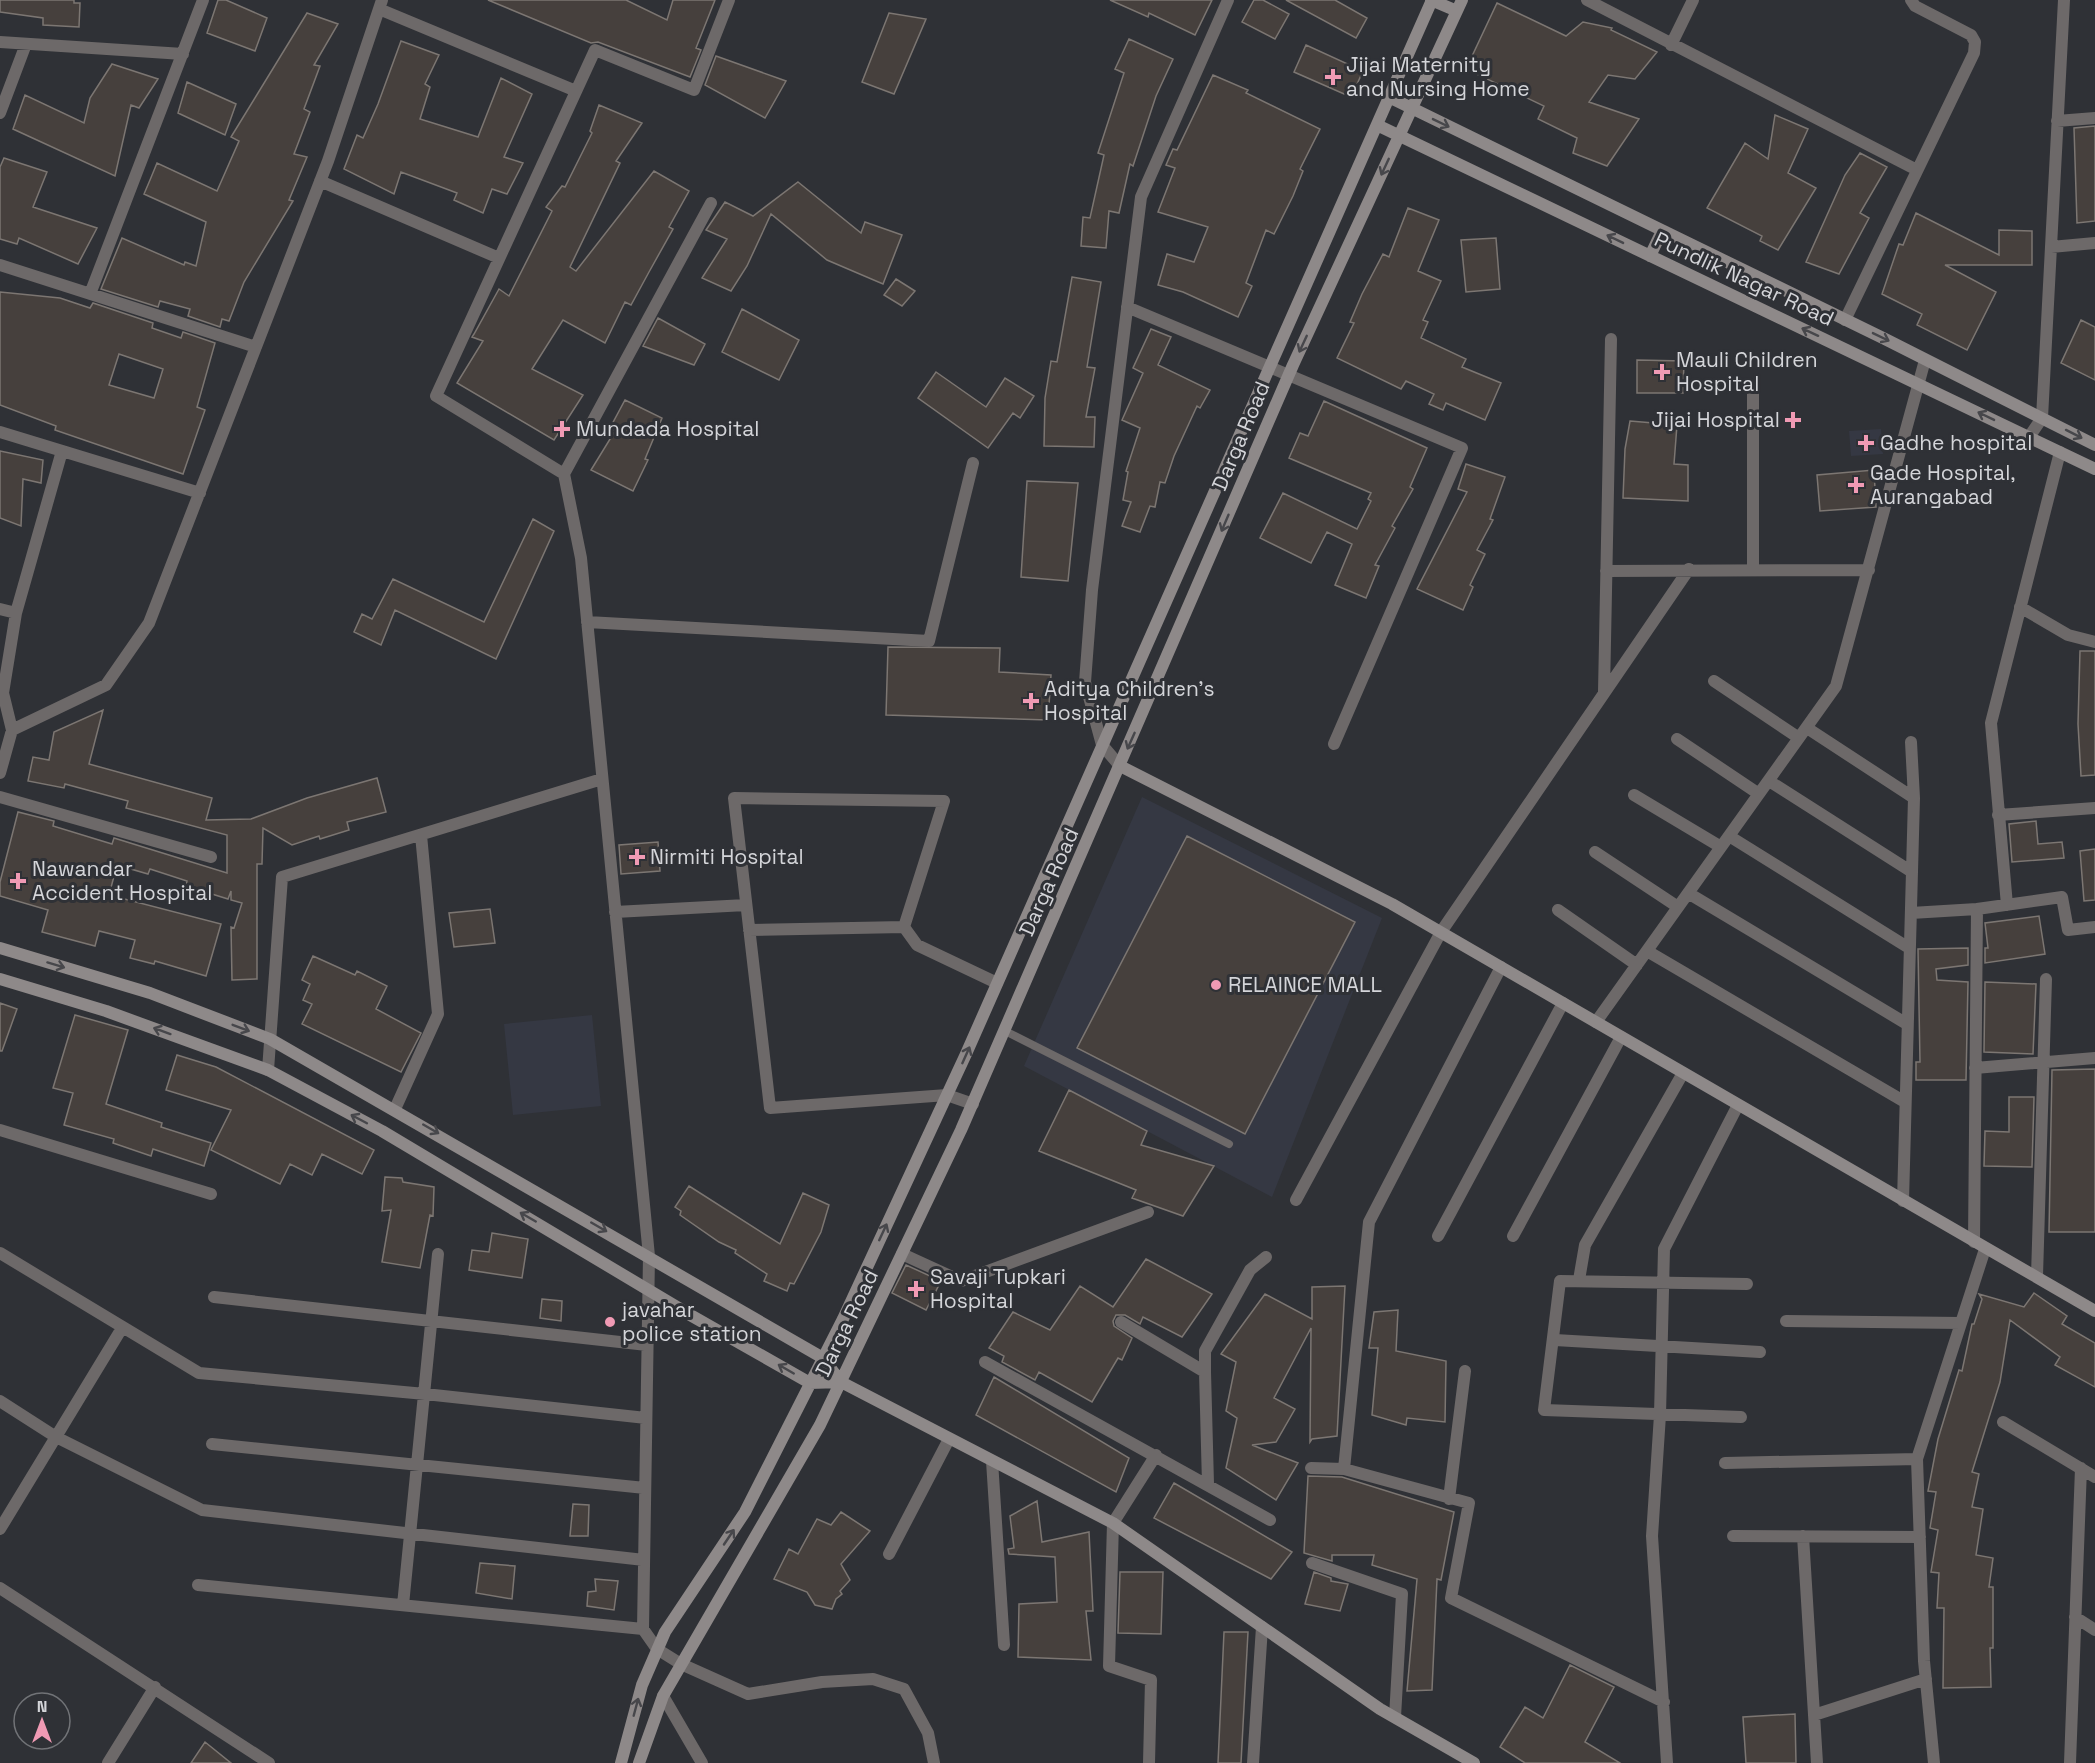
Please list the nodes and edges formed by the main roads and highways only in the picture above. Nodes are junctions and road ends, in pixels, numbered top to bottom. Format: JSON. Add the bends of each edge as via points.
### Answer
{"nodes":[{"id":1,"x":1431,"y":0,"type":"edge"},
{"id":2,"x":1460,"y":6,"type":"edge"},
{"id":3,"x":1389,"y":97,"type":"junction"},
{"id":4,"x":1412,"y":108,"type":"junction"},
{"id":5,"x":1377,"y":125,"type":"junction"},
{"id":6,"x":1399,"y":136,"type":"junction"},
{"id":7,"x":1662,"y":231,"type":"junction"},
{"id":8,"x":1650,"y":256,"type":"junction"},
{"id":9,"x":2095,"y":445,"type":"edge"},
{"id":10,"x":2095,"y":469,"type":"edge"},
{"id":11,"x":1120,"y":766,"type":"junction"},
{"id":12,"x":0,"y":948,"type":"edge"},
{"id":13,"x":0,"y":979,"type":"edge"},
{"id":14,"x":2095,"y":1311,"type":"edge"},
{"id":15,"x":823,"y":1358,"type":"junction"},
{"id":16,"x":841,"y":1382,"type":"junction"},
{"id":17,"x":810,"y":1383,"type":"junction"},
{"id":18,"x":621,"y":1763,"type":"edge"},
{"id":19,"x":639,"y":1763,"type":"edge"},
{"id":20,"x":1474,"y":1763,"type":"edge"}],
"edges":[{"from":1,"to":2,"type":"main road"},
{"from":1,"to":3,"type":"main road","name":"Darga Road"},
{"from":2,"to":4,"type":"main road","name":"Darga Road"},
{"from":3,"to":4,"type":"main road","name":"Pundlik Nagar Road"},
{"from":3,"to":5,"type":"main road","name":"Darga Road"},
{"from":4,"to":6,"type":"main road","name":"Darga Road"},
{"from":4,"to":7,"type":"main road","name":"Pundlik Nagar Road","one_way":true},
{"from":5,"to":6,"type":"main road","name":"Pundlik Nagar Road"},
{"from":15,"to":5,"type":"main road","name":"Darga Road","one_way":true,"via":[[998,983]]},
{"from":8,"to":6,"type":"main road","name":"Pundlik Nagar Road","one_way":true},
{"from":6,"to":11,"type":"main road","name":"Darga Road","one_way":true,"via":[[1289,375]]},
{"from":7,"to":8,"type":"main road"},
{"from":7,"to":9,"type":"main road","name":"Pundlik Nagar Road","one_way":true},
{"from":10,"to":8,"type":"main road","name":"Pundlik Nagar Road","one_way":true},
{"from":11,"to":14,"type":"main road","via":[[1392,904]]},
{"from":11,"to":16,"type":"main road","name":"Darga Road","via":[[973,1104]]},
{"from":12,"to":15,"type":"main road","one_way":true,"via":[[150,993],[270,1039]]},
{"from":17,"to":13,"type":"main road","one_way":true,"via":[[382,1131],[268,1070],[106,1011]]},
{"from":15,"to":16,"type":"main road"},
{"from":15,"to":17,"type":"main road","name":"Darga Road"},
{"from":16,"to":17,"type":"main road"},
{"from":16,"to":19,"type":"main road","name":"Darga Road","via":[[663,1696]]},
{"from":16,"to":20,"type":"main road","via":[[1113,1523],[1395,1717]]},
{"from":18,"to":17,"type":"main road","name":"Darga Road","one_way":true,"via":[[642,1685],[664,1632],[745,1512]]}]}
